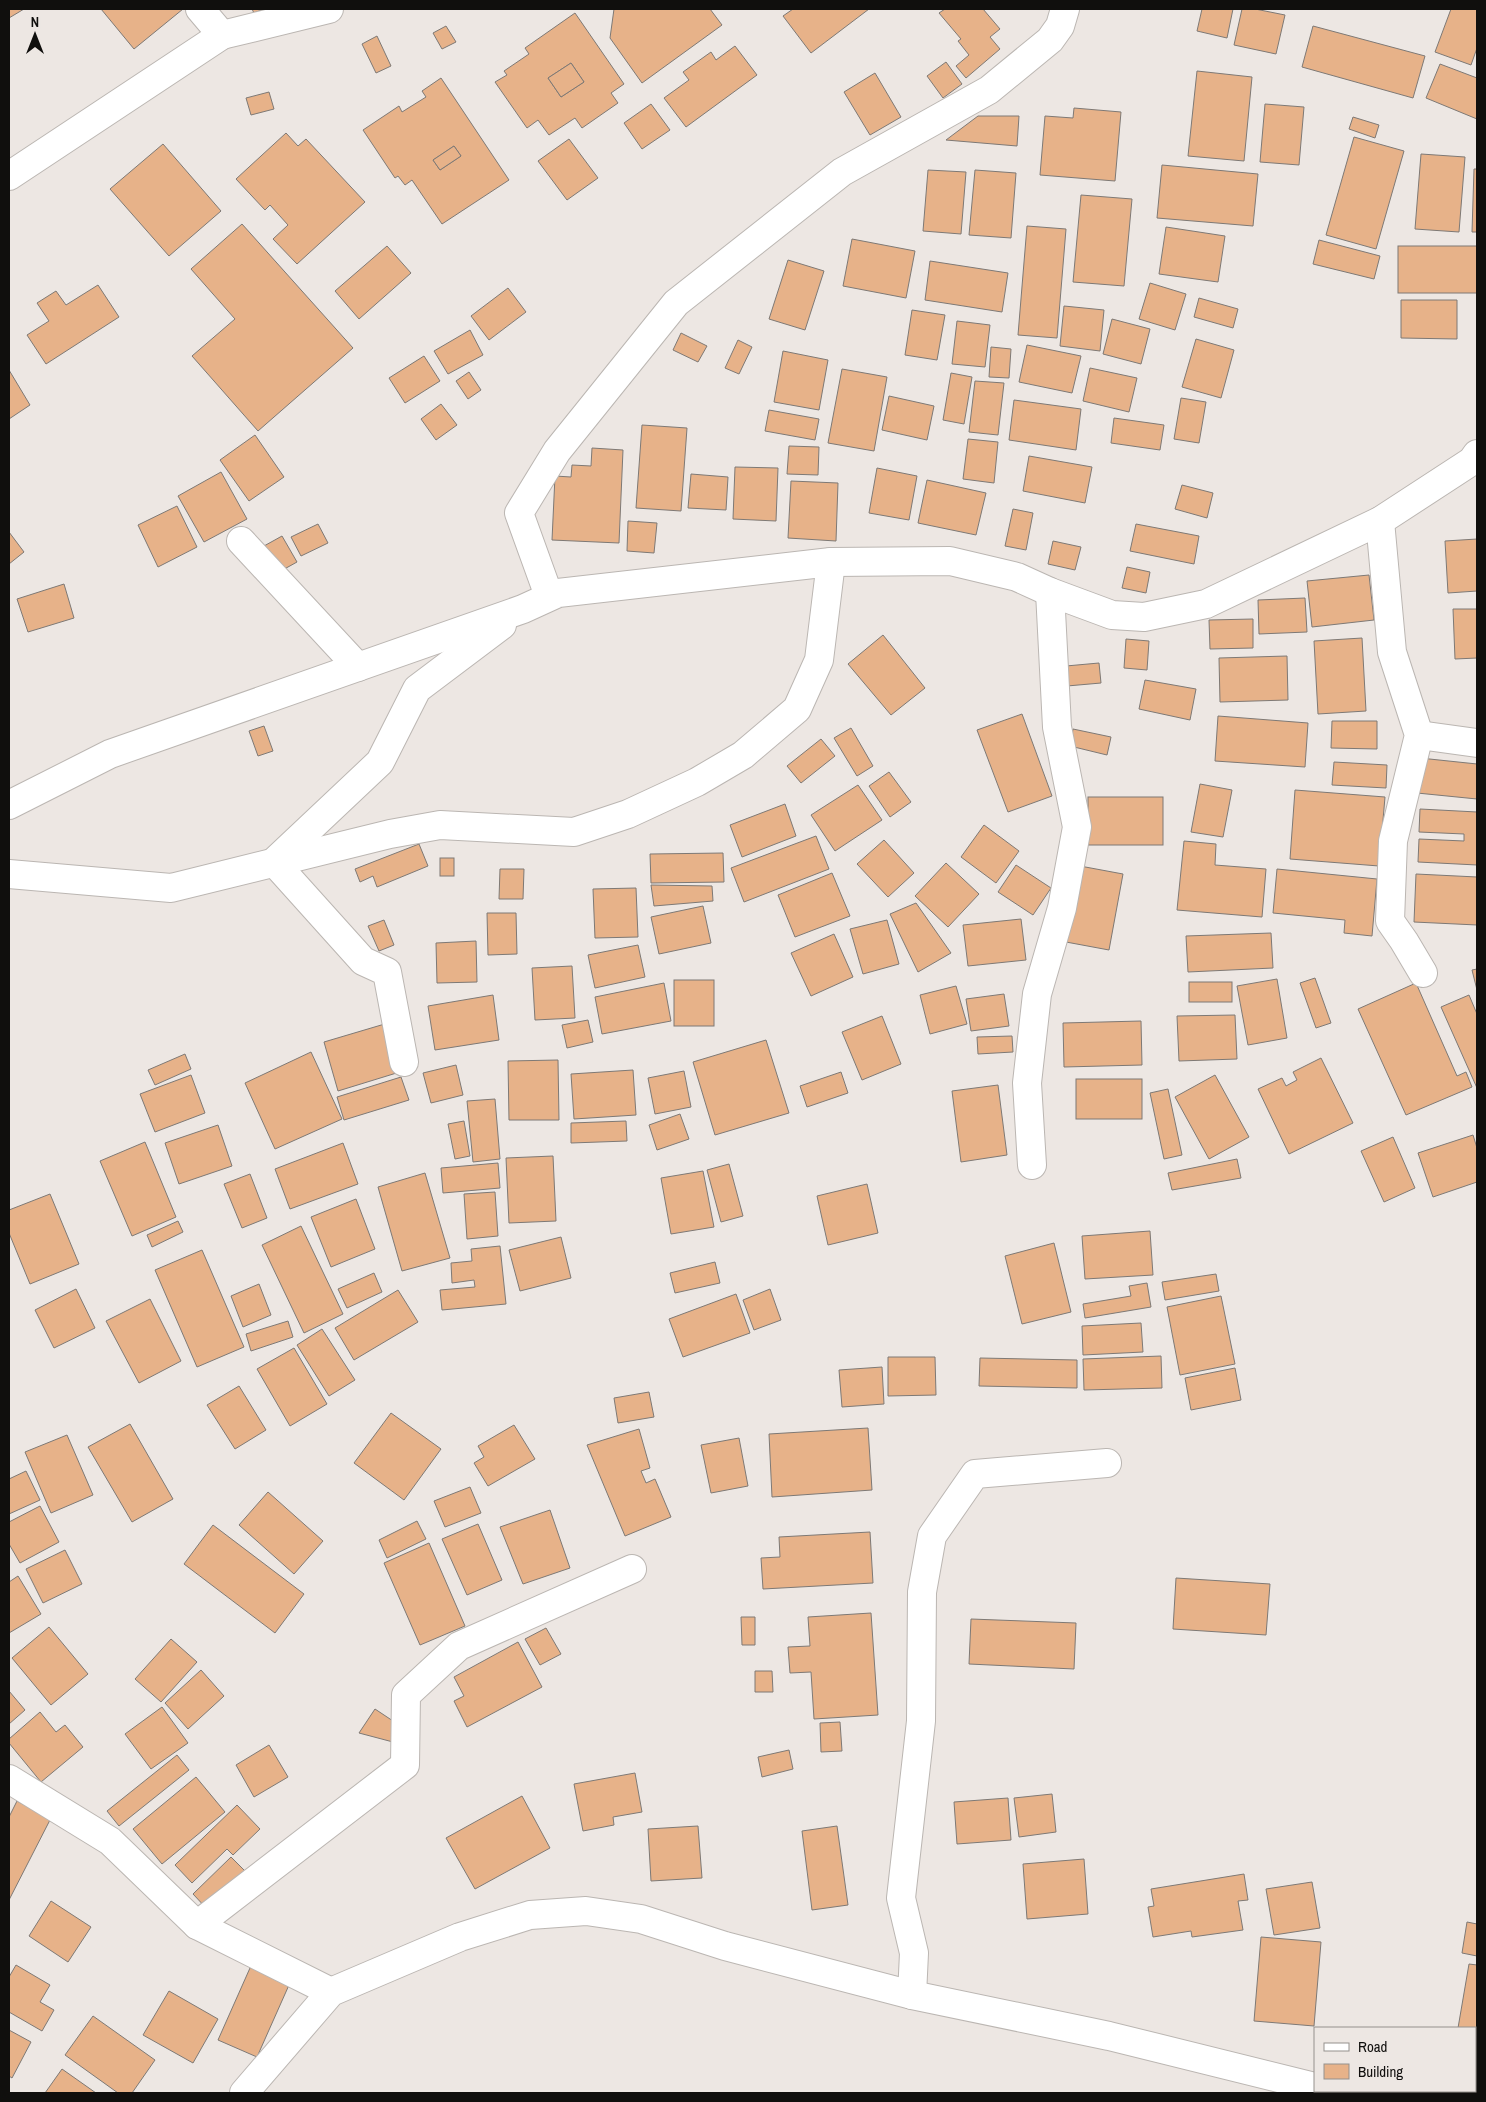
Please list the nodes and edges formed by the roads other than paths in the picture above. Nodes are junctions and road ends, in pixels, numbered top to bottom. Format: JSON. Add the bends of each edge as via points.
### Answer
{"nodes":[{"id":1,"x":200,"y":9,"type":"edge"},
{"id":2,"x":329,"y":9,"type":"edge"},
{"id":3,"x":1065,"y":9,"type":"edge"},
{"id":4,"x":222,"y":34,"type":"junction"},
{"id":5,"x":9,"y":176,"type":"edge"},
{"id":6,"x":1477,"y":454,"type":"edge"},
{"id":7,"x":1380,"y":521,"type":"junction"},
{"id":8,"x":241,"y":541,"type":"dead end"},
{"id":9,"x":832,"y":562,"type":"junction"},
{"id":10,"x":1050,"y":592,"type":"junction"},
{"id":11,"x":549,"y":596,"type":"junction"},
{"id":12,"x":523,"y":610,"type":"junction"},
{"id":13,"x":358,"y":668,"type":"junction"},
{"id":14,"x":1419,"y":735,"type":"junction"},
{"id":15,"x":1477,"y":743,"type":"edge"},
{"id":16,"x":9,"y":805,"type":"edge"},
{"id":17,"x":274,"y":862,"type":"junction"},
{"id":18,"x":9,"y":874,"type":"edge"},
{"id":19,"x":1423,"y":974,"type":"dead end"},
{"id":20,"x":404,"y":1062,"type":"dead end"},
{"id":21,"x":1032,"y":1165,"type":"dead end"},
{"id":22,"x":1106,"y":1463,"type":"dead end"},
{"id":23,"x":632,"y":1569,"type":"dead end"},
{"id":24,"x":9,"y":1779,"type":"edge"},
{"id":25,"x":197,"y":1925,"type":"junction"},
{"id":26,"x":331,"y":1992,"type":"junction"},
{"id":27,"x":912,"y":1996,"type":"junction"},
{"id":28,"x":1314,"y":2087,"type":"edge"},
{"id":29,"x":244,"y":2093,"type":"edge"}],
"edges":[{"from":1,"to":4,"type":"street"},
{"from":2,"to":4,"type":"street"},
{"from":3,"to":11,"type":"street","via":[[1060,26],[1050,40],[989,90],[842,172],[676,304],[557,450],[519,513]]},
{"from":4,"to":5,"type":"street"},
{"from":6,"to":7,"type":"street","via":[[1472,461]]},
{"from":7,"to":10,"type":"street","via":[[1206,604],[1144,617],[1112,615]]},
{"from":7,"to":14,"type":"street","via":[[1392,652]]},
{"from":8,"to":13,"type":"street"},
{"from":9,"to":10,"type":"street","via":[[950,561],[1017,577]]},
{"from":9,"to":11,"type":"street"},
{"from":9,"to":17,"type":"street","via":[[819,660],[797,709],[744,755],[697,782],[628,814],[574,832],[440,824]]},
{"from":10,"to":21,"type":"street","via":[[1057,727],[1077,827],[1062,908],[1037,994],[1027,1083]]},
{"from":11,"to":12,"type":"street"},
{"from":12,"to":13,"type":"street"},
{"from":12,"to":17,"type":"street","via":[[417,689],[380,762]]},
{"from":13,"to":16,"type":"street","via":[[110,754]]},
{"from":14,"to":15,"type":"street"},
{"from":14,"to":19,"type":"street","via":[[1393,841],[1390,921]]},
{"from":17,"to":18,"type":"street","via":[[171,888]]},
{"from":17,"to":20,"type":"street","via":[[362,961],[387,972]]},
{"from":22,"to":27,"type":"street","via":[[975,1474],[932,1536],[922,1592],[921,1722],[901,1898],[914,1952]]},
{"from":23,"to":25,"type":"street","via":[[459,1646],[406,1696],[404,1765]]},
{"from":24,"to":25,"type":"street","via":[[110,1841]]},
{"from":25,"to":26,"type":"street"},
{"from":26,"to":27,"type":"street","via":[[460,1937],[530,1915],[586,1910],[641,1919],[725,1946]]},
{"from":26,"to":29,"type":"street"},
{"from":27,"to":28,"type":"street","via":[[1109,2036]]}]}
